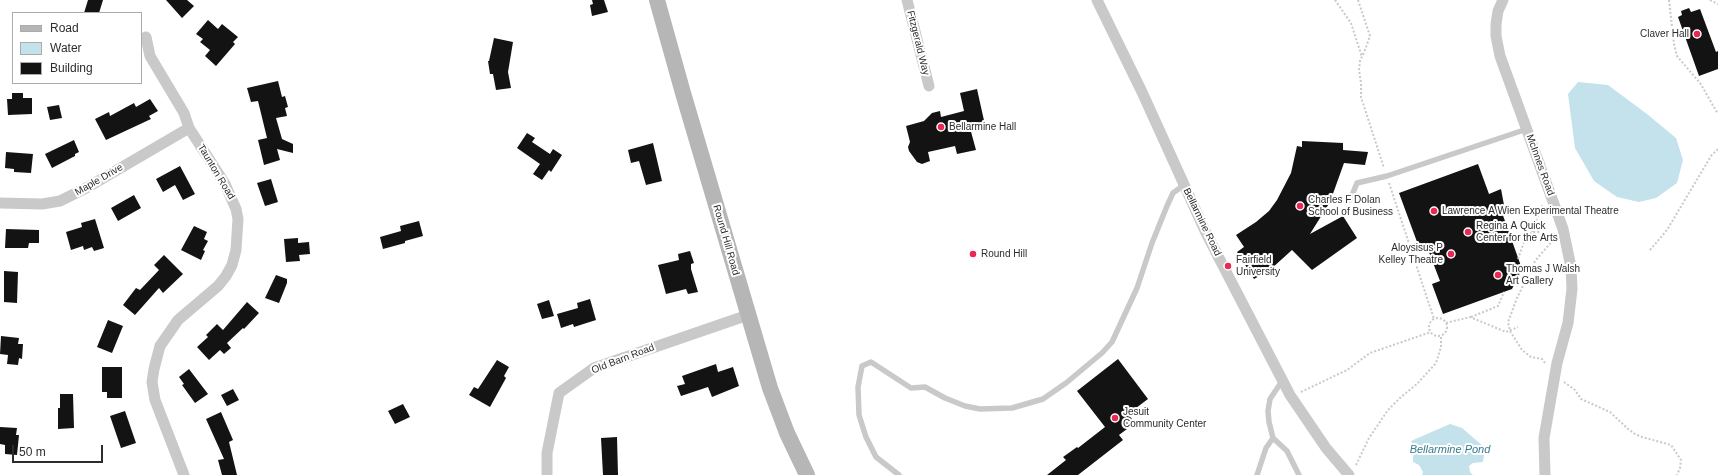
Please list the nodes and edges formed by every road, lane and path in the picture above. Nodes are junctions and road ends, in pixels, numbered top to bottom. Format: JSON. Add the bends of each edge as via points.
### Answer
{"nodes":[{"id":1,"x":658,"y":0,"type":"edge"},
{"id":2,"x":907,"y":0,"type":"edge"},
{"id":3,"x":1097,"y":0,"type":"edge"},
{"id":4,"x":1335,"y":0,"type":"edge"},
{"id":5,"x":1358,"y":0,"type":"edge"},
{"id":6,"x":1503,"y":0,"type":"edge"},
{"id":7,"x":1669,"y":0,"type":"edge"},
{"id":8,"x":1710,"y":0,"type":"edge"},
{"id":9,"x":1718,"y":4,"type":"edge"},
{"id":10,"x":146,"y":37,"type":"dead end"},
{"id":11,"x":1362,"y":57,"type":"junction"},
{"id":12,"x":929,"y":86,"type":"dead end"},
{"id":13,"x":1718,"y":114,"type":"edge"},
{"id":14,"x":189,"y":128,"type":"junction"},
{"id":15,"x":1527,"y":129,"type":"junction"},
{"id":16,"x":1718,"y":149,"type":"edge"},
{"id":17,"x":1387,"y":176,"type":"junction"},
{"id":18,"x":1184,"y":185,"type":"junction"},
{"id":19,"x":1543,"y":199,"type":"dead end"},
{"id":20,"x":1350,"y":200,"type":"dead end"},
{"id":21,"x":0,"y":203,"type":"edge"},
{"id":22,"x":1532,"y":232,"type":"dead end"},
{"id":23,"x":1566,"y":241,"type":"junction"},
{"id":24,"x":1650,"y":250,"type":"dead end"},
{"id":25,"x":1504,"y":292,"type":"dead end"},
{"id":26,"x":748,"y":315,"type":"junction"},
{"id":27,"x":1471,"y":317,"type":"junction"},
{"id":28,"x":1434,"y":319,"type":"junction"},
{"id":29,"x":1446,"y":323,"type":"junction"},
{"id":30,"x":1518,"y":327,"type":"dead end"},
{"id":31,"x":1510,"y":331,"type":"junction"},
{"id":32,"x":1431,"y":332,"type":"junction"},
{"id":33,"x":1441,"y":335,"type":"junction"},
{"id":34,"x":1554,"y":376,"type":"junction"},
{"id":35,"x":1282,"y":381,"type":"junction"},
{"id":36,"x":1291,"y":396,"type":"junction"},
{"id":37,"x":1273,"y":438,"type":"junction"},
{"id":38,"x":1351,"y":472,"type":"edge"},
{"id":39,"x":184,"y":475,"type":"edge"},
{"id":40,"x":547,"y":475,"type":"edge"},
{"id":41,"x":807,"y":475,"type":"edge"},
{"id":42,"x":899,"y":475,"type":"edge"},
{"id":43,"x":1257,"y":475,"type":"edge"},
{"id":44,"x":1299,"y":475,"type":"edge"},
{"id":45,"x":1545,"y":475,"type":"edge"},
{"id":46,"x":1677,"y":475,"type":"edge"}],
"edges":[{"from":1,"to":26,"type":"main road","name":"Round Hill Road"},
{"from":2,"to":12,"type":"street","name":"Fitzgerald Way"},
{"from":3,"to":18,"type":"street","name":"Bellarmine Road"},
{"from":4,"to":11,"type":"path","via":[[1351,23]]},
{"from":5,"to":11,"type":"path","via":[[1370,36]]},
{"from":6,"to":15,"type":"street","name":"McInnes Road","via":[[1498,11],[1496,36],[1500,56]]},
{"from":7,"to":13,"type":"path","via":[[1677,56],[1700,83]]},
{"from":8,"to":9,"type":"path"},
{"from":10,"to":14,"type":"street","name":"Taunton Road","via":[[150,56],[184,113]]},
{"from":11,"to":17,"type":"path","via":[[1359,70],[1361,97]]},
{"from":14,"to":21,"type":"street","name":"Maple Drive","via":[[60,201],[42,204]]},
{"from":14,"to":39,"type":"street","name":"Taunton Road","via":[[232,198],[236,208],[238,230],[232,266],[226,276],[178,320],[160,346],[154,369],[152,382],[155,400]]},
{"from":15,"to":17,"type":"lane"},
{"from":15,"to":23,"type":"street","name":"McInnes Road"},
{"from":16,"to":24,"type":"path","via":[[1711,156],[1667,230]]},
{"from":17,"to":20,"type":"lane","via":[[1357,183]]},
{"from":17,"to":28,"type":"path"},
{"from":18,"to":35,"type":"street","name":"Bellarmine Road"},
{"from":18,"to":42,"type":"lane","via":[[1173,193],[1167,206],[1137,288],[1112,342],[1078,373],[1043,399],[1012,408],[980,409],[965,406],[925,388],[911,388],[871,362],[862,366],[858,387],[859,414],[866,437],[876,457]]},
{"from":19,"to":22,"type":"path"},
{"from":23,"to":31,"type":"path","via":[[1554,239],[1535,261],[1510,315]]},
{"from":23,"to":34,"type":"street","name":"McInnes Road","via":[[1571,268],[1571,305]]},
{"from":25,"to":27,"type":"path","via":[[1498,306]]},
{"from":26,"to":40,"type":"street","name":"Old Barn Road","via":[[594,368],[558,393],[547,453]]},
{"from":26,"to":41,"type":"main road","name":"Round Hill Road","via":[[770,388]]},
{"from":27,"to":29,"type":"path"},
{"from":27,"to":31,"type":"path","via":[[1506,332]]},
{"from":28,"to":29,"type":"path","via":[[1442,319]]},
{"from":28,"to":32,"type":"path","via":[[1429,326]]},
{"from":29,"to":33,"type":"path","via":[[1446,331]]},
{"from":30,"to":31,"type":"path"},
{"from":31,"to":34,"type":"path","via":[[1522,350],[1531,357],[1542,359],[1547,371]]},
{"from":32,"to":33,"type":"path"},
{"from":32,"to":36,"type":"path","via":[[1370,353],[1347,370]]},
{"from":33,"to":38,"type":"path","via":[[1441,347],[1436,363],[1388,410]]},
{"from":34,"to":45,"type":"street","name":"McInnes Road","via":[[1544,438]]},
{"from":34,"to":46,"type":"path","via":[[1575,390],[1581,399],[1610,412],[1635,434],[1671,445],[1681,460]]},
{"from":35,"to":36,"type":"street","name":"Bellarmine Road"},
{"from":35,"to":37,"type":"lane","via":[[1270,399],[1268,411]]},
{"from":36,"to":38,"type":"street","name":"Bellarmine Road","via":[[1326,448]]},
{"from":37,"to":43,"type":"lane","via":[[1266,448]]},
{"from":37,"to":44,"type":"lane","via":[[1287,451]]}]}
